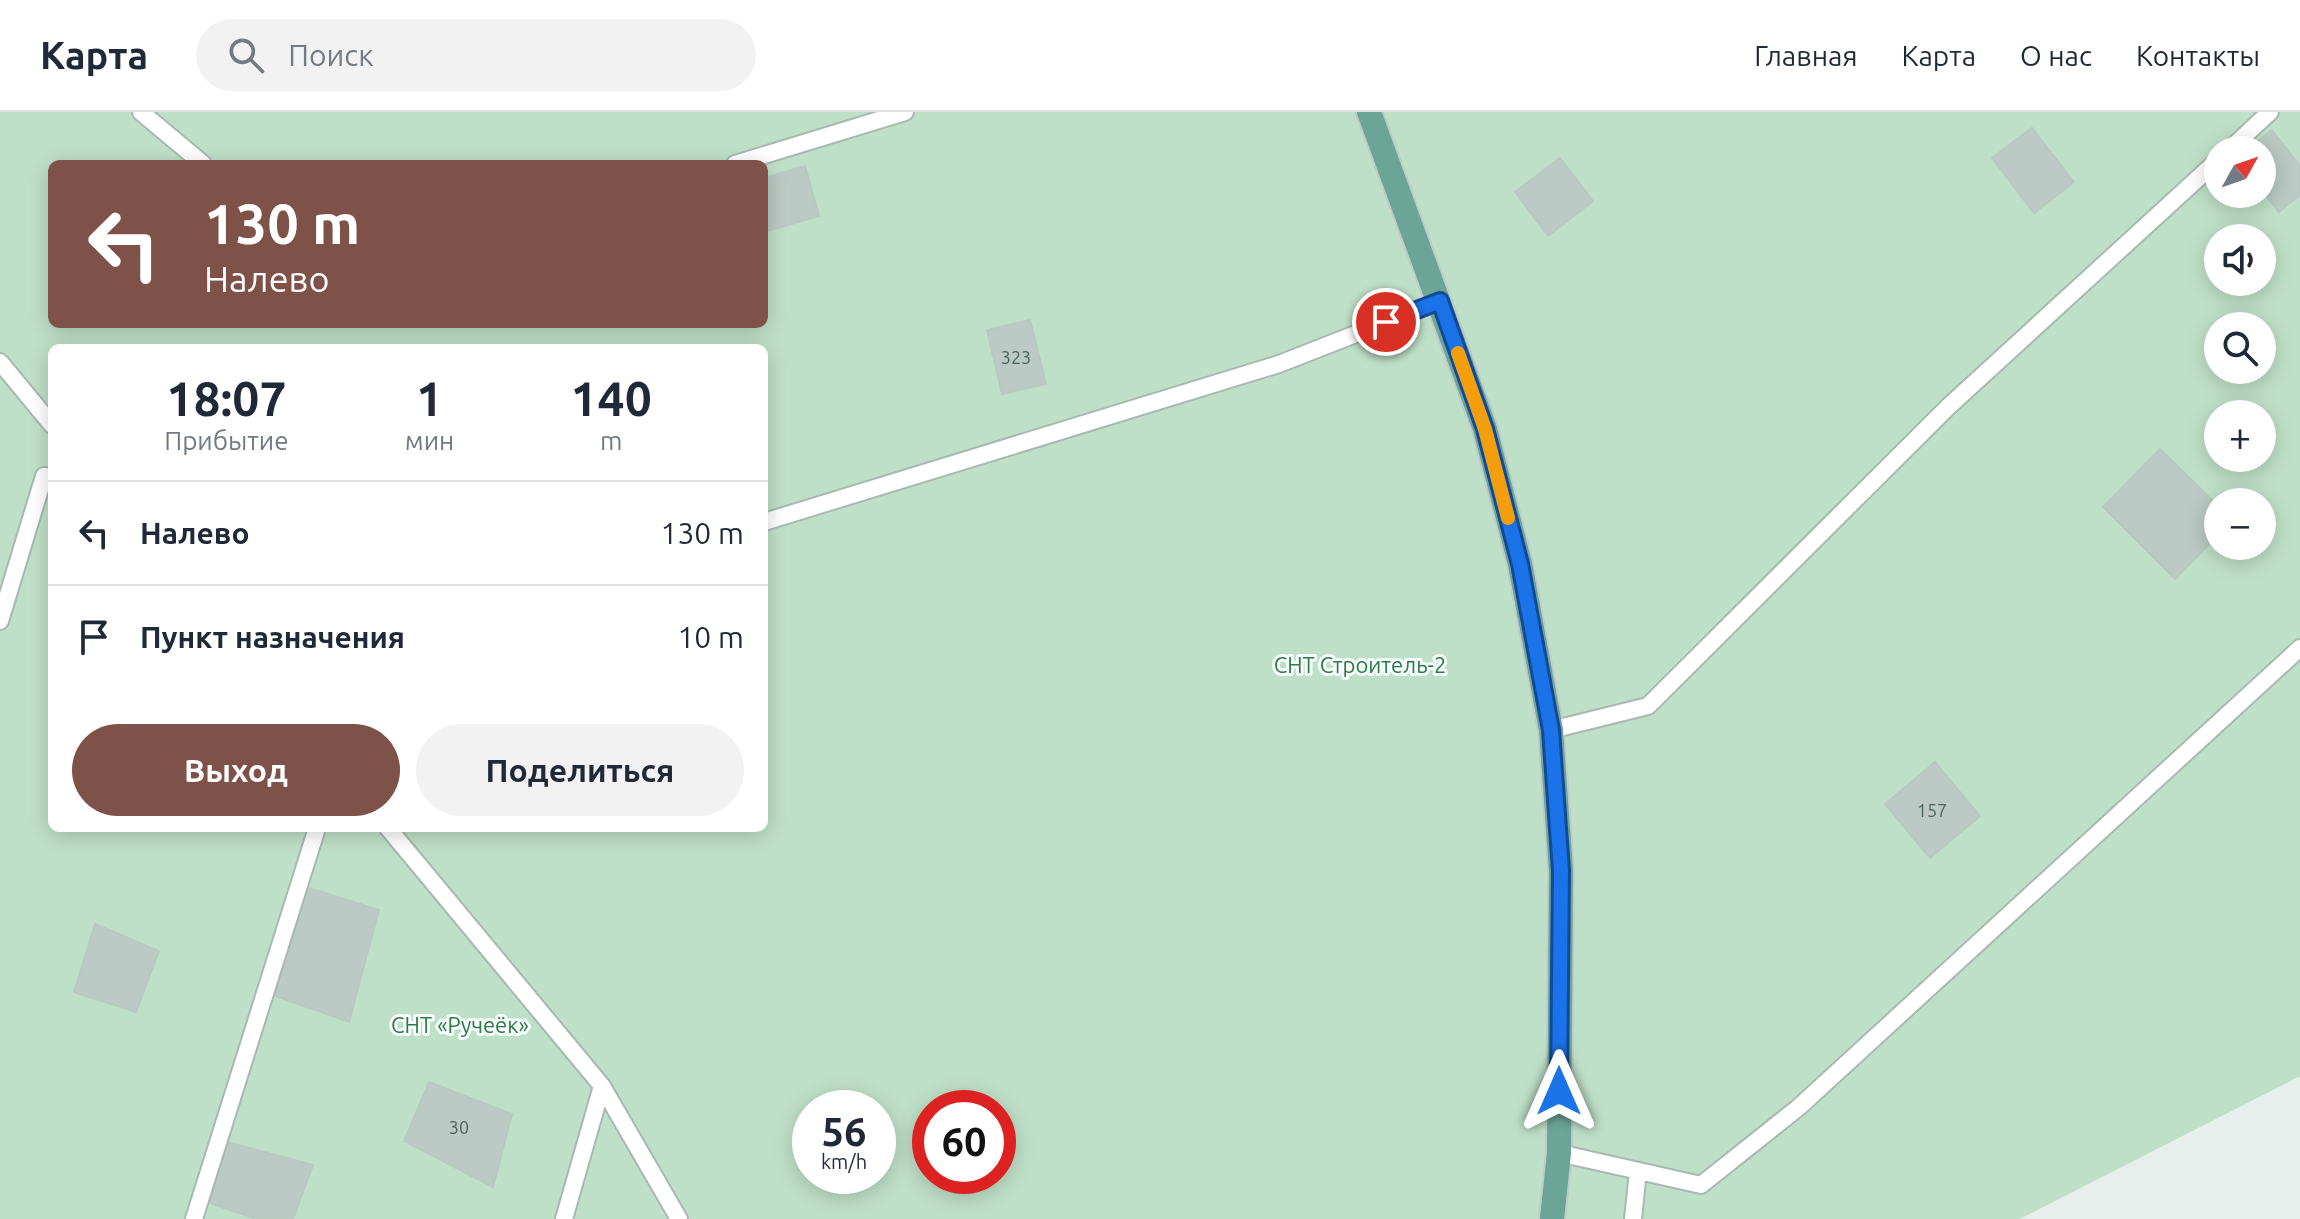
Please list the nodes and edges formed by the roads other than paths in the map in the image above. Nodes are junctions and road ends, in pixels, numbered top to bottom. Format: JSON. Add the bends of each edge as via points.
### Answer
{"nodes":[{"id":1,"x":141,"y":112,"type":"edge"},
{"id":2,"x":905,"y":112,"type":"edge"},
{"id":3,"x":1369,"y":112,"type":"edge"},
{"id":4,"x":2270,"y":112,"type":"edge"},
{"id":5,"x":2244,"y":136,"type":"edge"},
{"id":6,"x":198,"y":160,"type":"edge"},
{"id":7,"x":748,"y":160,"type":"edge"},
{"id":8,"x":2204,"y":173,"type":"edge"},
{"id":9,"x":1440,"y":301,"type":"junction"},
{"id":10,"x":0,"y":362,"type":"edge"},
{"id":11,"x":48,"y":420,"type":"edge"},
{"id":12,"x":48,"y":476,"type":"edge"},
{"id":13,"x":768,"y":521,"type":"edge"},
{"id":14,"x":0,"y":621,"type":"edge"},
{"id":15,"x":2300,"y":648,"type":"edge"},
{"id":16,"x":1551,"y":730,"type":"junction"},
{"id":17,"x":316,"y":832,"type":"edge"},
{"id":18,"x":391,"y":832,"type":"edge"},
{"id":19,"x":602,"y":1086,"type":"junction"},
{"id":20,"x":1559,"y":1153,"type":"junction"},
{"id":21,"x":1638,"y":1171,"type":"junction"},
{"id":22,"x":194,"y":1219,"type":"edge"},
{"id":23,"x":564,"y":1219,"type":"edge"},
{"id":24,"x":679,"y":1219,"type":"edge"},
{"id":25,"x":1552,"y":1219,"type":"edge"},
{"id":26,"x":1633,"y":1219,"type":"edge"}],
"edges":[{"from":1,"to":6,"type":"lane"},
{"from":2,"to":7,"type":"lane"},
{"from":3,"to":9,"type":"main road"},
{"from":4,"to":5,"type":"lane"},
{"from":8,"to":16,"type":"lane","via":[[1948,407],[1648,706]]},
{"from":9,"to":13,"type":"lane","via":[[1279,364]]},
{"from":9,"to":16,"type":"main road","via":[[1485,429],[1520,564]]},
{"from":10,"to":11,"type":"lane"},
{"from":12,"to":14,"type":"lane"},
{"from":15,"to":21,"type":"lane","via":[[1799,1107],[1701,1185]]},
{"from":16,"to":20,"type":"main road","via":[[1561,871]]},
{"from":17,"to":22,"type":"lane"},
{"from":18,"to":19,"type":"lane"},
{"from":19,"to":23,"type":"lane"},
{"from":19,"to":24,"type":"lane"},
{"from":20,"to":21,"type":"lane"},
{"from":20,"to":25,"type":"main road"},
{"from":21,"to":26,"type":"lane"}]}
